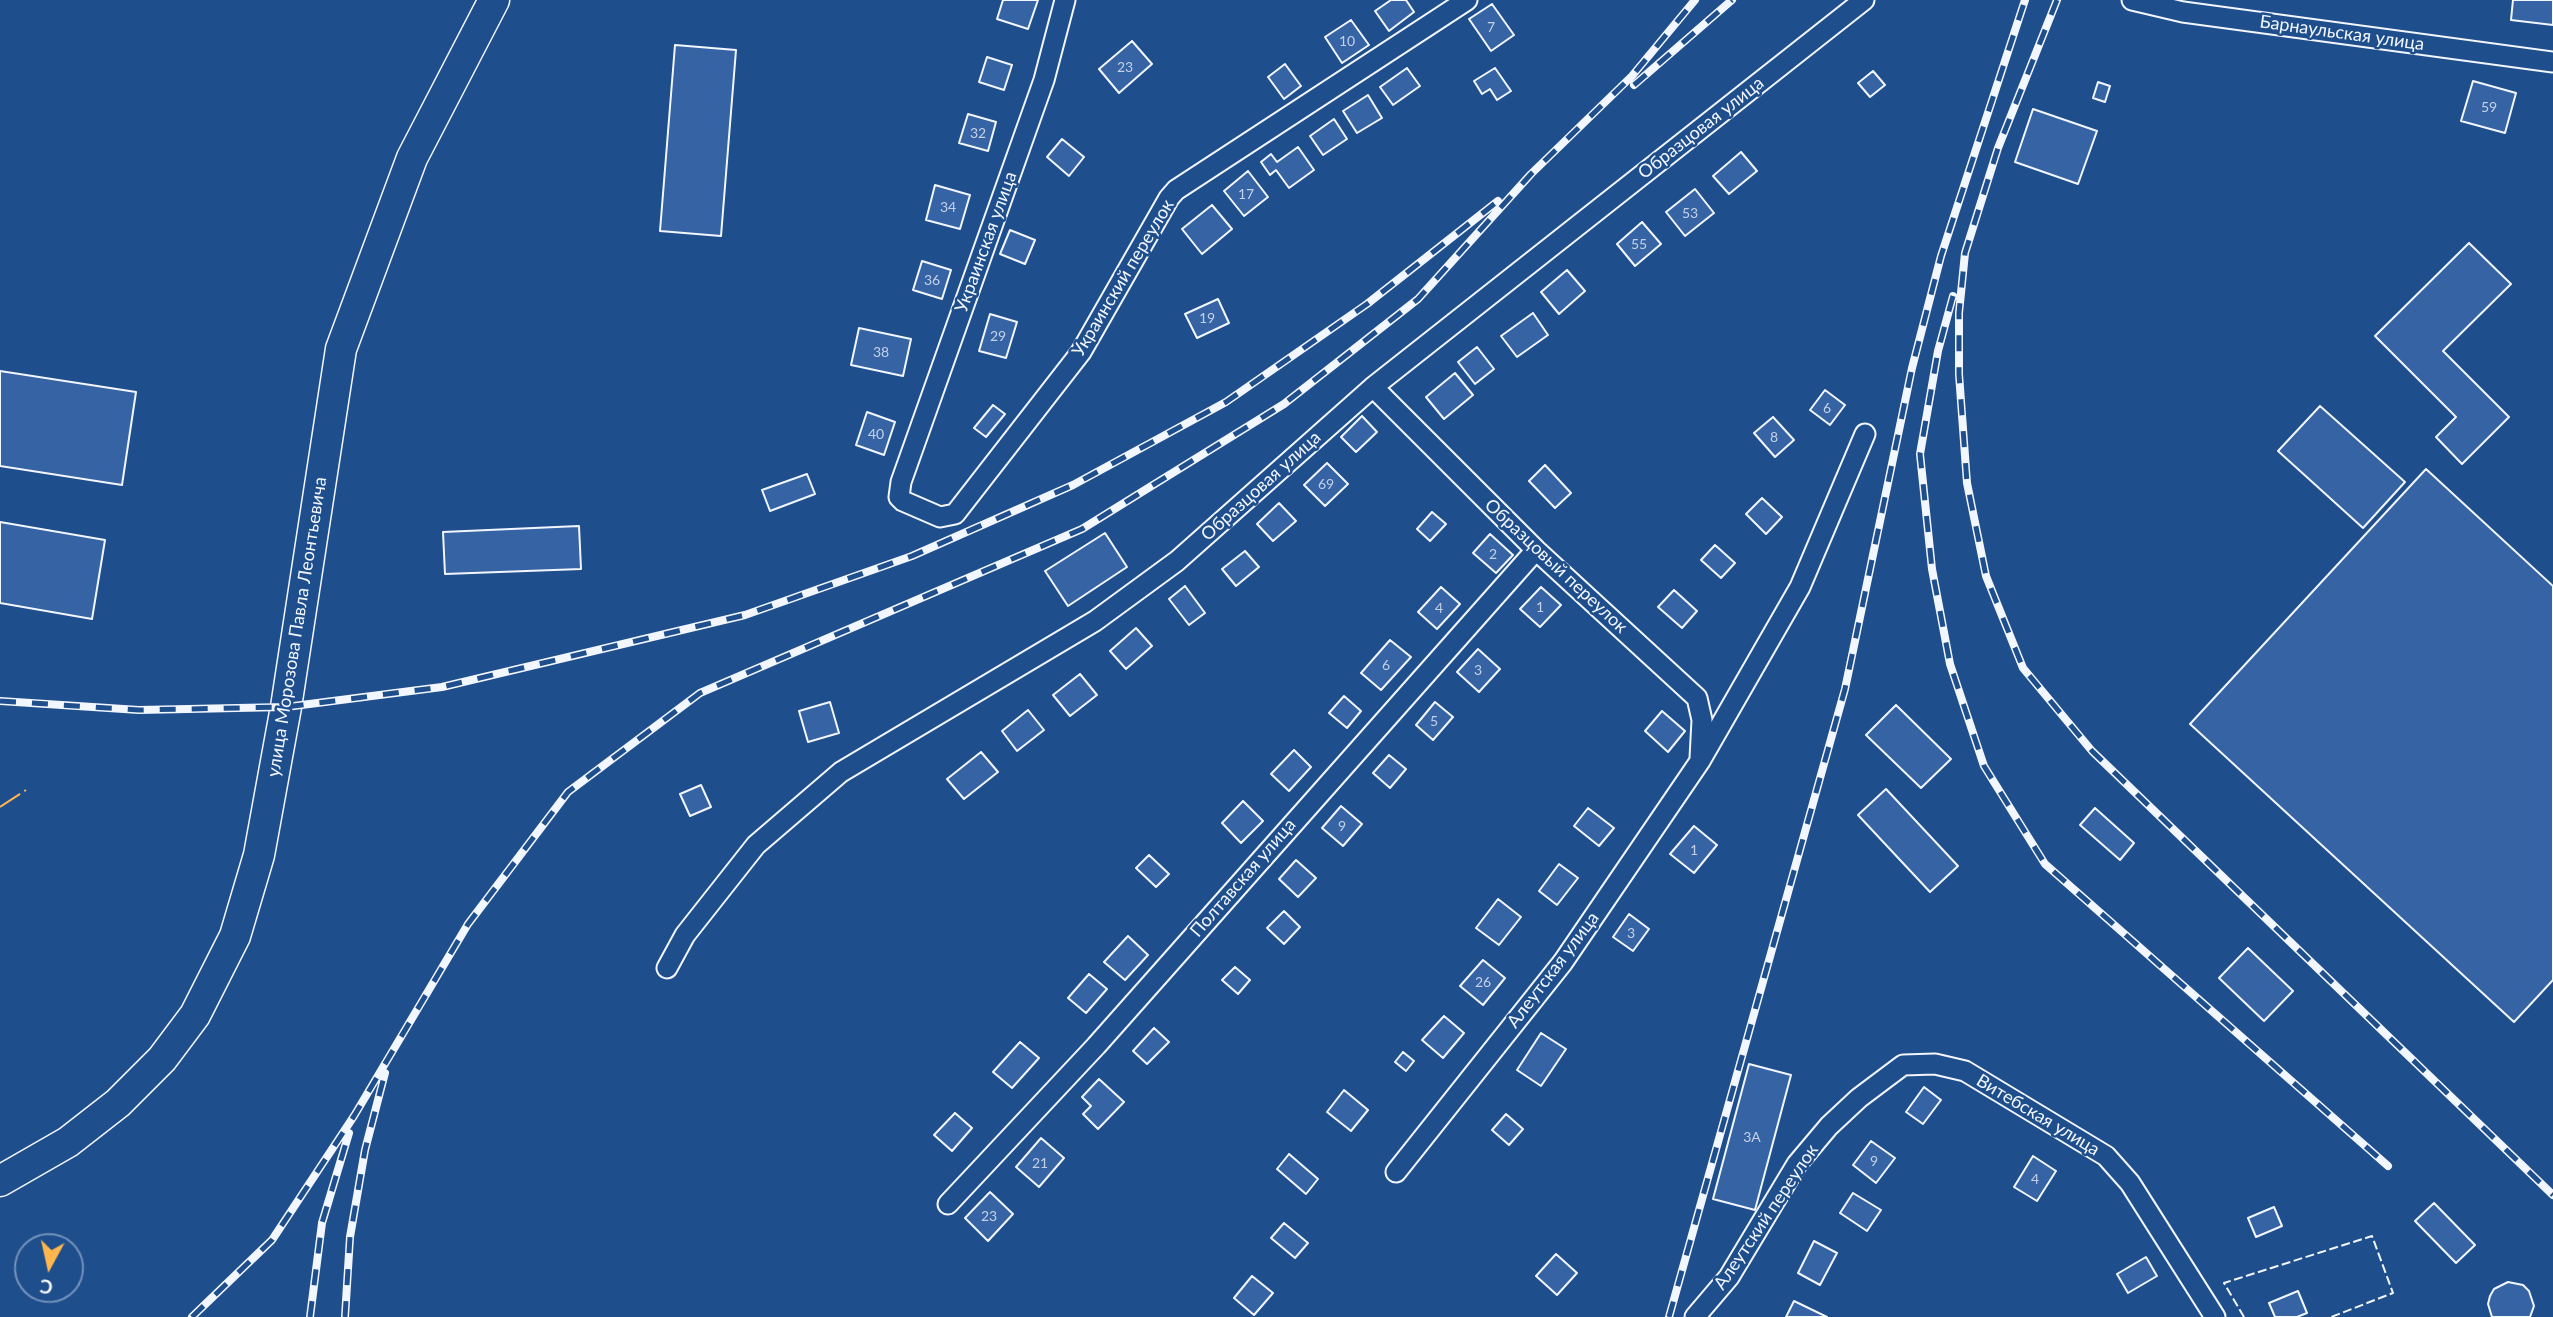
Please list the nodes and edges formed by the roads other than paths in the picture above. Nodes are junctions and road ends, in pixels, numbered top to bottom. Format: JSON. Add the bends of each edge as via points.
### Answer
{"nodes":[{"id":1,"x":494,"y":0,"type":"edge"},
{"id":2,"x":1065,"y":0,"type":"edge"},
{"id":3,"x":1467,"y":0,"type":"edge"},
{"id":4,"x":1864,"y":0,"type":"edge"},
{"id":5,"x":2132,"y":0,"type":"edge"},
{"id":6,"x":2553,"y":62,"type":"edge"},
{"id":7,"x":1373,"y":387,"type":"junction"},
{"id":8,"x":1864,"y":434,"type":"dead end"},
{"id":9,"x":901,"y":481,"type":"joint"},
{"id":10,"x":1536,"y":550,"type":"junction"},
{"id":11,"x":1700,"y":761,"type":"junction"},
{"id":12,"x":667,"y":968,"type":"dead end"},
{"id":13,"x":1903,"y":1065,"type":"joint"},
{"id":14,"x":1396,"y":1172,"type":"dead end"},
{"id":15,"x":0,"y":1181,"type":"edge"},
{"id":16,"x":948,"y":1204,"type":"dead end"},
{"id":17,"x":1695,"y":1317,"type":"edge"},
{"id":18,"x":2215,"y":1317,"type":"edge"}],
"edges":[{"from":1,"to":15,"type":"main road","name":"улица Морозова Павла Леонтьевича","via":[[412,158],[341,349],[286,707],[259,855],[235,936],[195,1015],[162,1059],[118,1103],[68,1142]]},
{"from":2,"to":9,"type":"street","name":"Украинская улица","via":[[1044,80]]},
{"from":3,"to":9,"type":"street","name":"Украинский переулок","via":[[1186,182],[1169,198],[1082,352],[955,513],[940,517],[903,501],[899,497]]},
{"from":4,"to":7,"type":"street","name":"Образцовая улица"},
{"from":5,"to":6,"type":"street","name":"Барнаульская улица","via":[[2183,12]]},
{"from":7,"to":10,"type":"street","name":"Образцовый переулок"},
{"from":7,"to":12,"type":"street","name":"Образцовая улица","via":[[1177,561],[1096,621],[841,772],[756,845],[685,935]]},
{"from":8,"to":11,"type":"street","name":"Алеутская улица","via":[[1800,587]]},
{"from":10,"to":11,"type":"street","name":"Образцовый переулок","via":[[1697,698],[1702,720]]},
{"from":10,"to":16,"type":"street","name":"Полтавская улица","via":[[1096,1046]]},
{"from":11,"to":14,"type":"street","name":"Алеутская улица","via":[[1563,962]]},
{"from":13,"to":17,"type":"street","name":"Алеутский переулок","via":[[1829,1126],[1797,1164],[1729,1277]]},
{"from":13,"to":18,"type":"street","name":"Витебская улица","via":[[1935,1064],[1965,1071],[2106,1156],[2130,1183]]}]}
